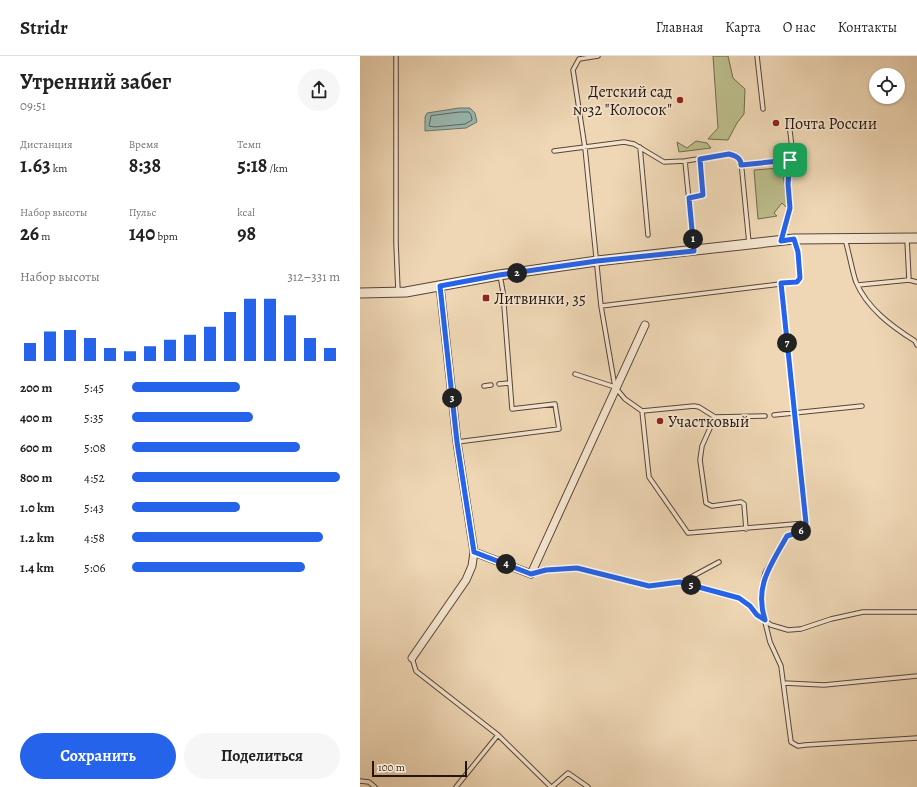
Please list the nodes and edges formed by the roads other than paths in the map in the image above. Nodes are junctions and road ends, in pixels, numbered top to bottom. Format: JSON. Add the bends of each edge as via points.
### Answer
{"nodes":[{"id":1,"x":396,"y":56,"type":"edge"},
{"id":2,"x":598,"y":56,"type":"edge"},
{"id":3,"x":757,"y":56,"type":"edge"},
{"id":4,"x":763,"y":110,"type":"dead end"},
{"id":5,"x":789,"y":123,"type":"dead end"},
{"id":6,"x":640,"y":147,"type":"junction"},
{"id":7,"x":585,"y":148,"type":"junction"},
{"id":8,"x":554,"y":150,"type":"dead end"},
{"id":9,"x":700,"y":159,"type":"junction"},
{"id":10,"x":790,"y":160,"type":"junction"},
{"id":11,"x":685,"y":161,"type":"junction"},
{"id":12,"x":741,"y":165,"type":"junction"},
{"id":13,"x":689,"y":198,"type":"junction"},
{"id":14,"x":648,"y":235,"type":"dead end"},
{"id":15,"x":845,"y":238,"type":"junction"},
{"id":16,"x":906,"y":238,"type":"junction"},
{"id":17,"x":917,"y":238,"type":"edge"},
{"id":18,"x":794,"y":239,"type":"junction"},
{"id":19,"x":781,"y":241,"type":"junction"},
{"id":20,"x":749,"y":244,"type":"junction"},
{"id":21,"x":694,"y":251,"type":"junction"},
{"id":22,"x":597,"y":261,"type":"junction"},
{"id":23,"x":500,"y":275,"type":"junction"},
{"id":24,"x":909,"y":280,"type":"junction"},
{"id":25,"x":917,"y":282,"type":"edge"},
{"id":26,"x":781,"y":283,"type":"junction"},
{"id":27,"x":858,"y":285,"type":"junction"},
{"id":28,"x":440,"y":286,"type":"junction"},
{"id":29,"x":398,"y":292,"type":"junction"},
{"id":30,"x":360,"y":293,"type":"edge"},
{"id":31,"x":601,"y":306,"type":"junction"},
{"id":32,"x":645,"y":325,"type":"dead end"},
{"id":33,"x":917,"y":345,"type":"edge"},
{"id":34,"x":575,"y":374,"type":"dead end"},
{"id":35,"x":509,"y":383,"type":"junction"},
{"id":36,"x":499,"y":384,"type":"dead end"},
{"id":37,"x":491,"y":385,"type":"dead end"},
{"id":38,"x":484,"y":386,"type":"dead end"},
{"id":39,"x":615,"y":387,"type":"junction"},
{"id":40,"x":862,"y":406,"type":"dead end"},
{"id":41,"x":642,"y":411,"type":"junction"},
{"id":42,"x":794,"y":413,"type":"junction"},
{"id":43,"x":774,"y":415,"type":"dead end"},
{"id":44,"x":765,"y":416,"type":"dead end"},
{"id":45,"x":715,"y":418,"type":"junction"},
{"id":46,"x":457,"y":442,"type":"junction"},
{"id":47,"x":806,"y":523,"type":"junction"},
{"id":48,"x":746,"y":528,"type":"junction"},
{"id":49,"x":474,"y":552,"type":"junction"},
{"id":50,"x":719,"y":562,"type":"dead end"},
{"id":51,"x":531,"y":574,"type":"junction"},
{"id":52,"x":680,"y":582,"type":"junction"},
{"id":53,"x":917,"y":612,"type":"edge"},
{"id":54,"x":765,"y":620,"type":"junction"},
{"id":55,"x":412,"y":658,"type":"joint"},
{"id":56,"x":917,"y":676,"type":"edge"},
{"id":57,"x":784,"y":683,"type":"junction"},
{"id":58,"x":498,"y":735,"type":"junction"},
{"id":59,"x":917,"y":738,"type":"edge"},
{"id":60,"x":360,"y":781,"type":"edge"},
{"id":61,"x":375,"y":787,"type":"edge"},
{"id":62,"x":456,"y":787,"type":"edge"},
{"id":63,"x":552,"y":787,"type":"edge"},
{"id":64,"x":588,"y":787,"type":"edge"}],
"edges":[{"from":1,"to":29,"type":"lane"},
{"from":2,"to":7,"type":"lane","via":[[579,59],[573,70]]},
{"from":3,"to":4,"type":"lane"},
{"from":5,"to":10,"type":"lane","via":[[792,148]]},
{"from":6,"to":7,"type":"lane","via":[[624,142]]},
{"from":6,"to":11,"type":"lane","via":[[664,162]]},
{"from":6,"to":14,"type":"lane"},
{"from":7,"to":8,"type":"lane"},
{"from":7,"to":22,"type":"lane"},
{"from":9,"to":11,"type":"lane"},
{"from":9,"to":12,"type":"lane","via":[[729,154],[736,156]]},
{"from":9,"to":13,"type":"lane","via":[[703,195]]},
{"from":10,"to":12,"type":"lane"},
{"from":10,"to":19,"type":"lane","via":[[790,208]]},
{"from":11,"to":13,"type":"lane"},
{"from":12,"to":20,"type":"lane"},
{"from":13,"to":21,"type":"lane"},
{"from":15,"to":16,"type":"street"},
{"from":15,"to":18,"type":"street"},
{"from":15,"to":27,"type":"lane"},
{"from":16,"to":17,"type":"street"},
{"from":16,"to":24,"type":"lane"},
{"from":18,"to":19,"type":"street"},
{"from":18,"to":26,"type":"lane","via":[[800,278],[797,282]]},
{"from":19,"to":20,"type":"street"},
{"from":20,"to":21,"type":"street"},
{"from":21,"to":22,"type":"street"},
{"from":22,"to":23,"type":"street"},
{"from":22,"to":31,"type":"lane"},
{"from":23,"to":28,"type":"street"},
{"from":23,"to":35,"type":"lane"},
{"from":24,"to":25,"type":"lane"},
{"from":24,"to":27,"type":"lane"},
{"from":26,"to":31,"type":"lane"},
{"from":26,"to":42,"type":"lane"},
{"from":27,"to":33,"type":"lane","via":[[878,314]]},
{"from":28,"to":29,"type":"street"},
{"from":28,"to":46,"type":"street"},
{"from":29,"to":30,"type":"street"},
{"from":31,"to":39,"type":"lane"},
{"from":32,"to":39,"type":"street"},
{"from":34,"to":39,"type":"lane"},
{"from":35,"to":36,"type":"lane"},
{"from":35,"to":46,"type":"lane","via":[[512,410],[555,404],[559,429]]},
{"from":37,"to":38,"type":"lane"},
{"from":39,"to":41,"type":"lane","via":[[625,399]]},
{"from":39,"to":51,"type":"street"},
{"from":40,"to":42,"type":"lane"},
{"from":41,"to":45,"type":"lane","via":[[700,406]]},
{"from":41,"to":48,"type":"lane","via":[[649,477],[687,532]]},
{"from":42,"to":43,"type":"lane"},
{"from":42,"to":47,"type":"lane"},
{"from":44,"to":45,"type":"lane"},
{"from":45,"to":48,"type":"lane","via":[[702,446],[700,460],[706,503],[712,506],[741,502],[744,504]]},
{"from":46,"to":49,"type":"street"},
{"from":47,"to":48,"type":"lane"},
{"from":47,"to":54,"type":"lane","via":[[800,532],[787,536],[765,573],[761,592]]},
{"from":49,"to":51,"type":"street"},
{"from":49,"to":55,"type":"street","via":[[466,580]]},
{"from":50,"to":52,"type":"lane"},
{"from":51,"to":52,"type":"lane","via":[[546,570],[577,568],[649,586]]},
{"from":52,"to":54,"type":"lane","via":[[739,598]]},
{"from":53,"to":54,"type":"lane","via":[[863,612],[801,629],[788,630],[771,625]]},
{"from":54,"to":57,"type":"lane","via":[[770,642],[781,666]]},
{"from":55,"to":58,"type":"lane","via":[[416,671]]},
{"from":56,"to":57,"type":"lane","via":[[824,685]]},
{"from":57,"to":59,"type":"lane","via":[[791,742],[798,746]]},
{"from":58,"to":62,"type":"lane"},
{"from":58,"to":63,"type":"lane"},
{"from":60,"to":61,"type":"lane","via":[[369,782]]},
{"from":63,"to":64,"type":"lane","via":[[568,772]]}]}
